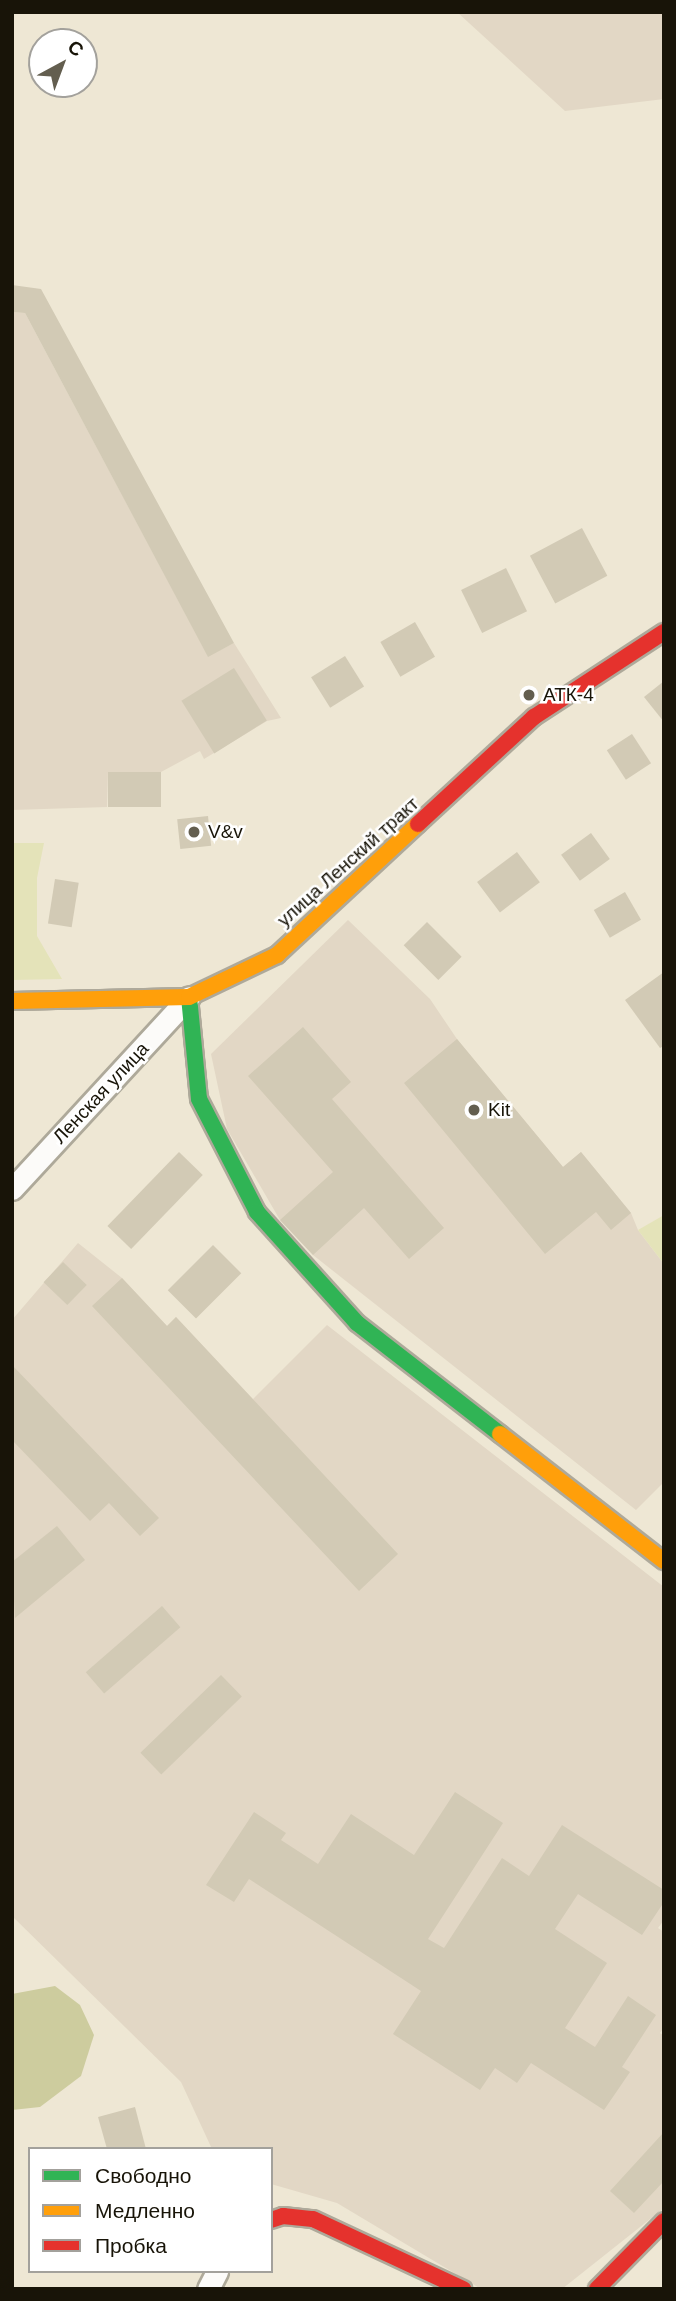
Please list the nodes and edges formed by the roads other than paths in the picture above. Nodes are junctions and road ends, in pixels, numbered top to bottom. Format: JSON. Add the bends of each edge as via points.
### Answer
{"nodes":[{"id":1,"x":664,"y":632,"type":"edge"},
{"id":2,"x":189,"y":997,"type":"junction"},
{"id":3,"x":12,"y":1001,"type":"edge"},
{"id":4,"x":12,"y":1189,"type":"edge"},
{"id":5,"x":664,"y":1561,"type":"edge"},
{"id":6,"x":273,"y":2219,"type":"edge"},
{"id":7,"x":664,"y":2221,"type":"edge"},
{"id":8,"x":216,"y":2273,"type":"edge"},
{"id":9,"x":208,"y":2289,"type":"edge"},
{"id":10,"x":463,"y":2289,"type":"edge"},
{"id":11,"x":597,"y":2289,"type":"edge"}],
"edges":[{"from":1,"to":2,"type":"street","name":"улица Ленский тракт","via":[[534,717],[277,955]]},
{"from":2,"to":3,"type":"street","name":"улица Ленский тракт"},
{"from":2,"to":4,"type":"street","name":"Ленская улица"},
{"from":2,"to":5,"type":"street","via":[[199,1099],[257,1212],[357,1322]]},
{"from":6,"to":10,"type":"street","via":[[313,2219]]},
{"from":7,"to":11,"type":"street"},
{"from":8,"to":9,"type":"street"}]}
